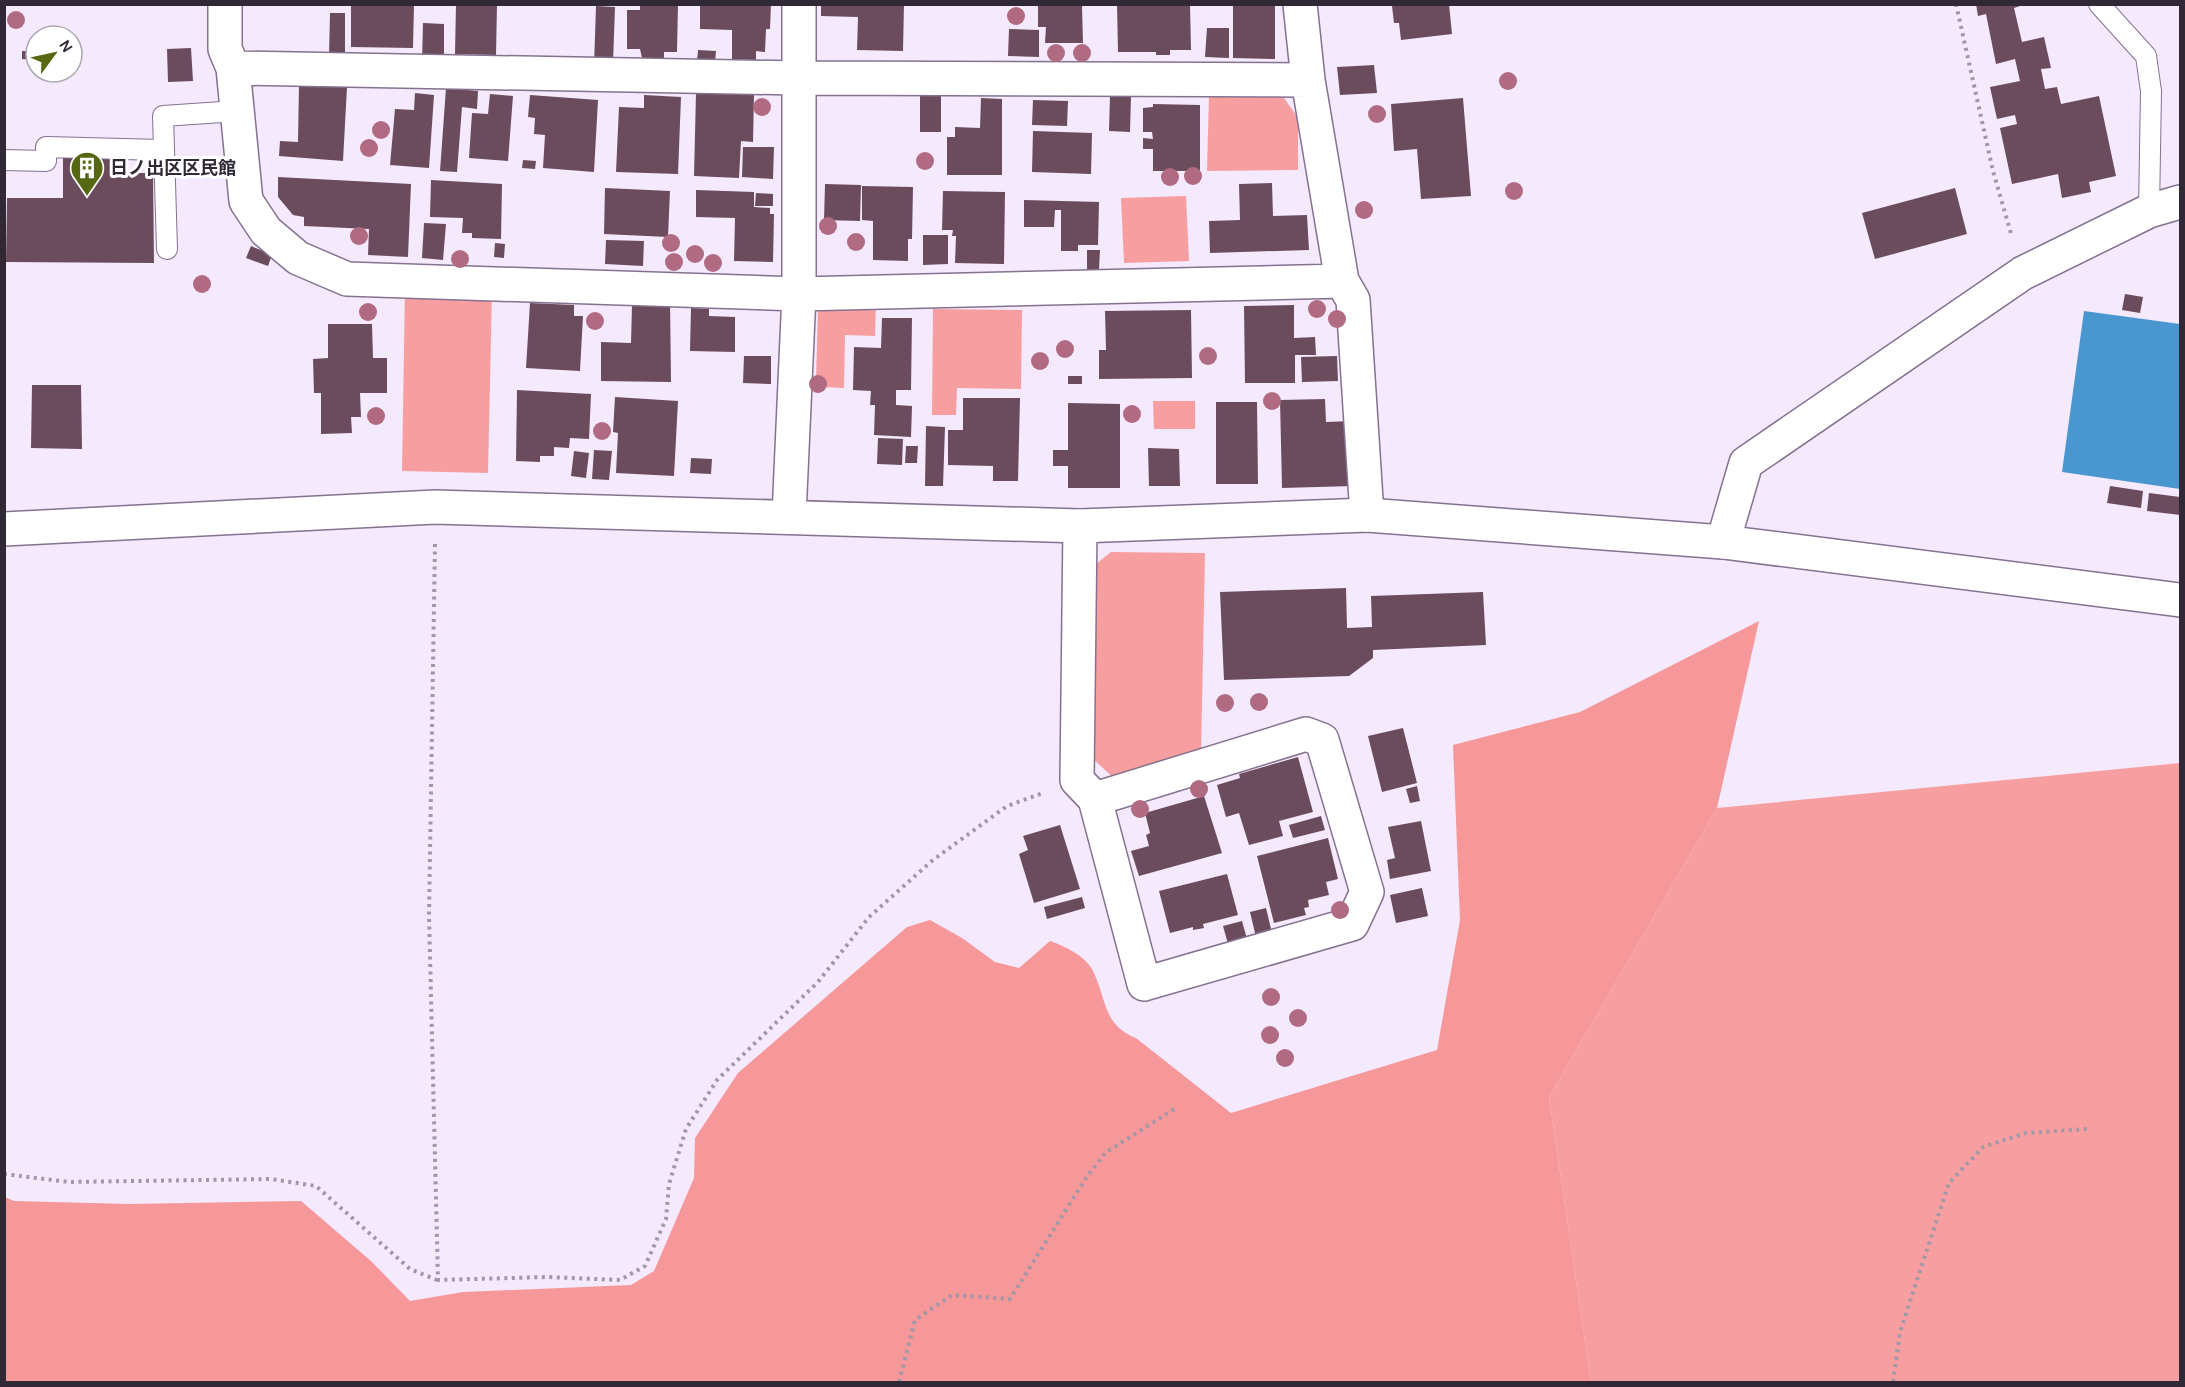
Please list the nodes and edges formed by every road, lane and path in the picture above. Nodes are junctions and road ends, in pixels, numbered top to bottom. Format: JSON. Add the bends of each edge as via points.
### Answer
{"nodes":[{"id":1,"x":225,"y":4,"type":"edge"},
{"id":2,"x":799,"y":4,"type":"edge"},
{"id":3,"x":1300,"y":4,"type":"edge"},
{"id":4,"x":1956,"y":4,"type":"edge"},
{"id":5,"x":2099,"y":4,"type":"edge"},
{"id":6,"x":233,"y":68,"type":"junction"},
{"id":7,"x":798,"y":78,"type":"junction"},
{"id":8,"x":1308,"y":80,"type":"junction"},
{"id":9,"x":237,"y":111,"type":"junction"},
{"id":10,"x":162,"y":150,"type":"junction"},
{"id":11,"x":4,"y":160,"type":"edge"},
{"id":12,"x":2181,"y":202,"type":"edge"},
{"id":13,"x":2149,"y":211,"type":"junction"},
{"id":14,"x":167,"y":249,"type":"dead end"},
{"id":15,"x":2023,"y":273,"type":"junction"},
{"id":16,"x":1342,"y":281,"type":"junction"},
{"id":17,"x":799,"y":294,"type":"junction"},
{"id":18,"x":435,"y":507,"type":"junction"},
{"id":19,"x":1367,"y":515,"type":"junction"},
{"id":20,"x":789,"y":516,"type":"junction"},
{"id":21,"x":1080,"y":525,"type":"junction"},
{"id":22,"x":4,"y":529,"type":"edge"},
{"id":23,"x":1723,"y":542,"type":"junction"},
{"id":24,"x":2181,"y":600,"type":"edge"},
{"id":25,"x":1086,"y":789,"type":"junction"},
{"id":26,"x":1174,"y":1109,"type":"dead end"},
{"id":27,"x":2088,"y":1129,"type":"dead end"},
{"id":28,"x":4,"y":1174,"type":"edge"},
{"id":29,"x":438,"y":1280,"type":"junction"},
{"id":30,"x":899,"y":1383,"type":"edge"},
{"id":31,"x":1893,"y":1383,"type":"edge"}],
"edges":[{"from":1,"to":6,"type":"street","via":[[225,49]]},
{"from":2,"to":7,"type":"street"},
{"from":3,"to":8,"type":"street"},
{"from":4,"to":15,"type":"path","via":[[1993,171]]},
{"from":5,"to":13,"type":"lane","via":[[2146,56],[2151,91]]},
{"from":6,"to":7,"type":"street"},
{"from":6,"to":9,"type":"street"},
{"from":7,"to":8,"type":"street"},
{"from":7,"to":17,"type":"street"},
{"from":8,"to":16,"type":"street"},
{"from":9,"to":10,"type":"lane","via":[[163,116]]},
{"from":9,"to":17,"type":"street","via":[[246,201],[266,231],[298,258],[347,279]]},
{"from":10,"to":11,"type":"lane","via":[[46,147],[46,160]]},
{"from":10,"to":14,"type":"lane"},
{"from":12,"to":13,"type":"street"},
{"from":13,"to":15,"type":"street"},
{"from":15,"to":23,"type":"street","via":[[1746,463]]},
{"from":16,"to":17,"type":"street"},
{"from":16,"to":19,"type":"street","via":[[1353,300]]},
{"from":17,"to":20,"type":"street"},
{"from":18,"to":20,"type":"street"},
{"from":18,"to":22,"type":"street"},
{"from":18,"to":29,"type":"path","via":[[429,915]]},
{"from":19,"to":21,"type":"street"},
{"from":19,"to":23,"type":"street"},
{"from":20,"to":21,"type":"street"},
{"from":21,"to":25,"type":"street"},
{"from":23,"to":24,"type":"street"},
{"from":25,"to":25,"type":"street","via":[[1144,984],[1352,924],[1367,892],[1322,740],[1306,734]]},
{"from":25,"to":29,"type":"path","via":[[1007,806],[868,916],[818,982],[717,1080],[686,1129],[669,1184],[666,1219],[645,1266],[620,1280]]},
{"from":26,"to":30,"type":"path","via":[[1105,1153],[1010,1299],[952,1294],[915,1320]]},
{"from":27,"to":31,"type":"path","via":[[2026,1133],[1983,1147],[1949,1183],[1900,1332]]},
{"from":28,"to":29,"type":"path","via":[[69,1182],[272,1179],[316,1186],[410,1269]]}]}
